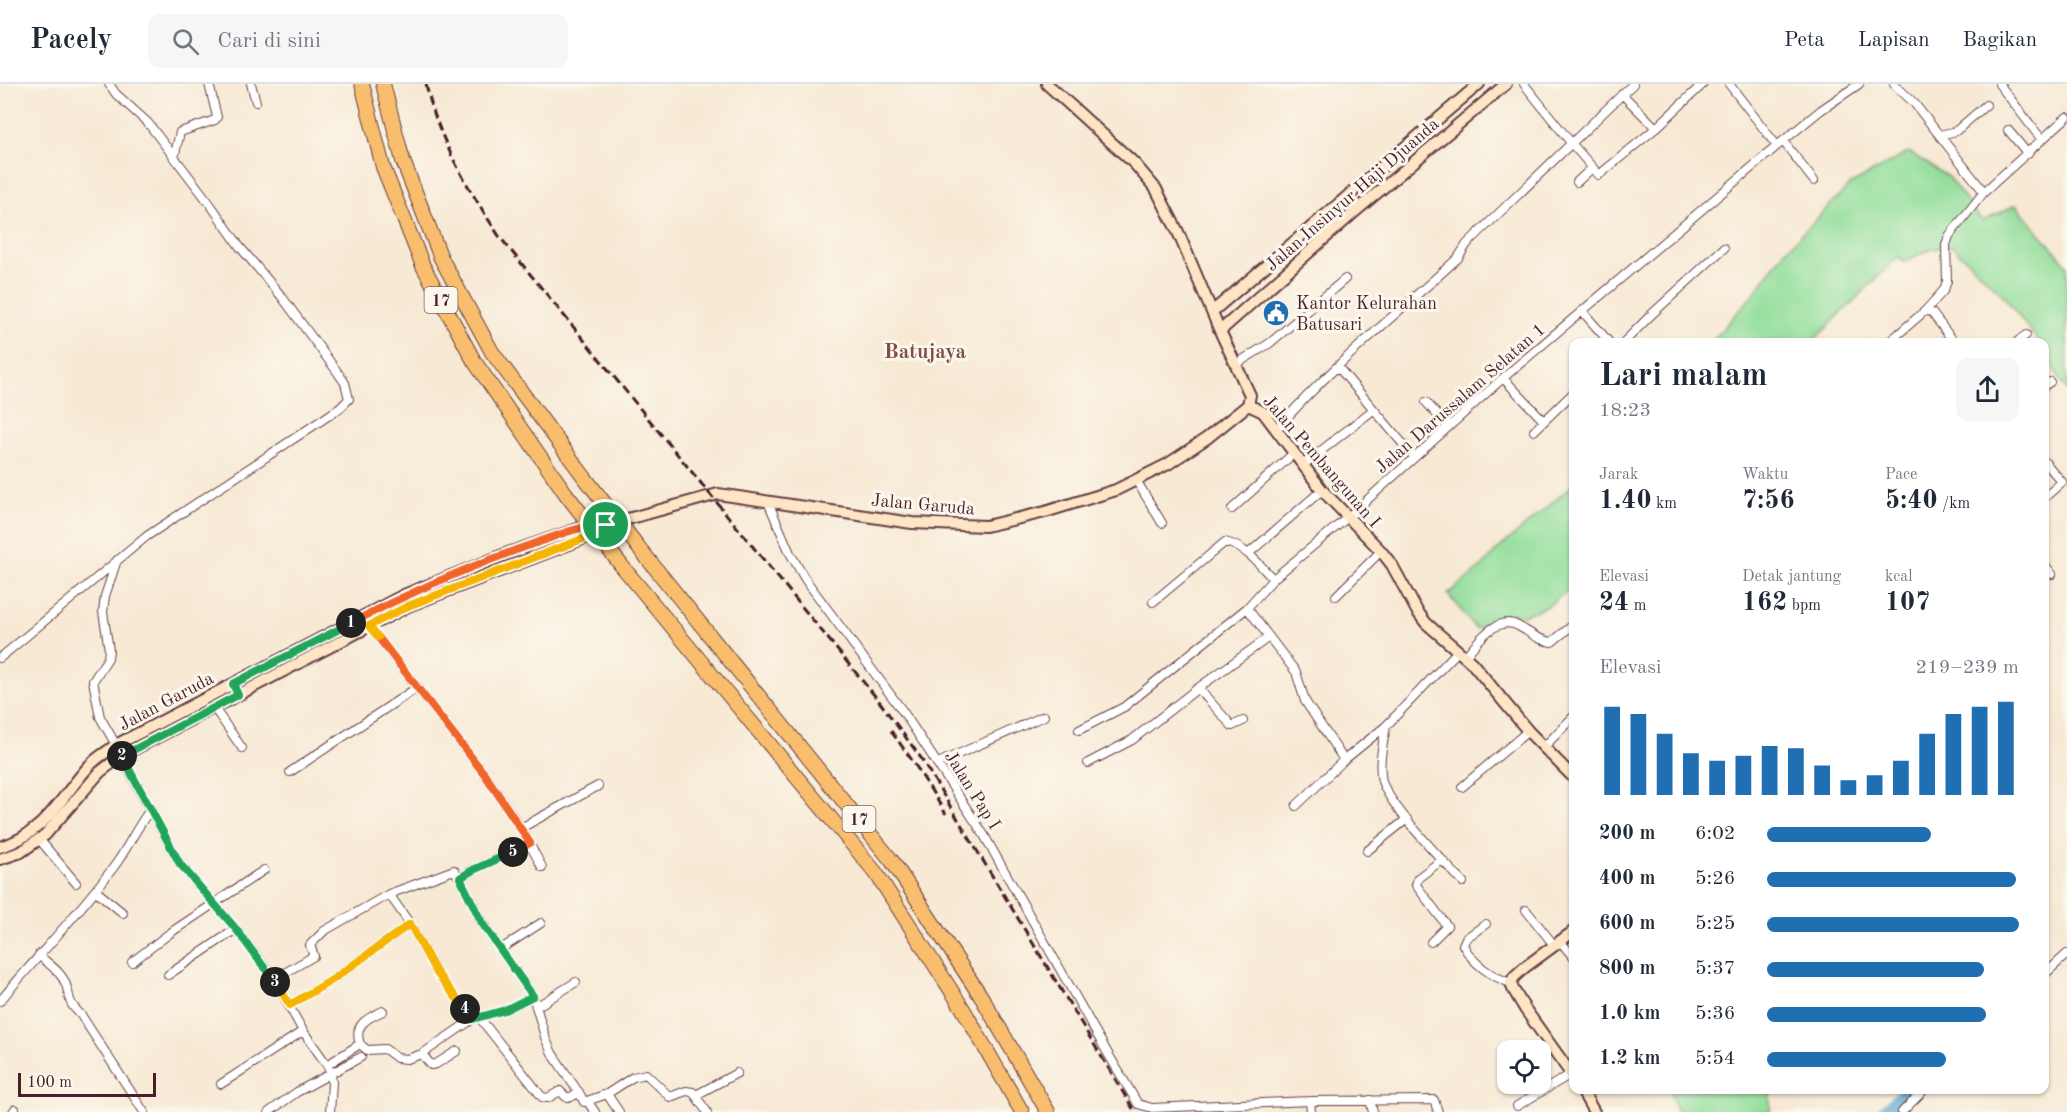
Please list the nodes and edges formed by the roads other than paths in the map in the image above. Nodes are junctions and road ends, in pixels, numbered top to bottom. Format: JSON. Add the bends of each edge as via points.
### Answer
{"nodes":[{"id":1,"x":109,"y":84,"type":"edge"},
{"id":2,"x":209,"y":84,"type":"edge"},
{"id":3,"x":251,"y":84,"type":"edge"},
{"id":4,"x":362,"y":84,"type":"edge"},
{"id":5,"x":383,"y":84,"type":"edge"},
{"id":6,"x":1047,"y":84,"type":"edge"},
{"id":7,"x":1479,"y":84,"type":"edge"},
{"id":8,"x":1506,"y":84,"type":"edge"},
{"id":9,"x":1524,"y":84,"type":"edge"},
{"id":10,"x":1633,"y":84,"type":"edge"},
{"id":11,"x":1703,"y":84,"type":"edge"},
{"id":12,"x":1729,"y":84,"type":"edge"},
{"id":13,"x":1894,"y":84,"type":"edge"},
{"id":14,"x":1999,"y":84,"type":"edge"},
{"id":15,"x":1856,"y":85,"type":"edge"},
{"id":16,"x":1622,"y":94,"type":"junction"},
{"id":17,"x":256,"y":102,"type":"dead end"},
{"id":18,"x":1986,"y":105,"type":"dead end"},
{"id":19,"x":2067,"y":117,"type":"edge"},
{"id":20,"x":1656,"y":128,"type":"junction"},
{"id":21,"x":2008,"y":130,"type":"dead end"},
{"id":22,"x":1940,"y":135,"type":"junction"},
{"id":23,"x":2042,"y":140,"type":"junction"},
{"id":24,"x":1572,"y":144,"type":"junction"},
{"id":25,"x":1780,"y":144,"type":"junction"},
{"id":26,"x":2028,"y":154,"type":"junction"},
{"id":27,"x":174,"y":158,"type":"junction"},
{"id":28,"x":1592,"y":168,"type":"junction"},
{"id":29,"x":1814,"y":181,"type":"dead end"},
{"id":30,"x":1577,"y":182,"type":"dead end"},
{"id":31,"x":1984,"y":192,"type":"junction"},
{"id":32,"x":1724,"y":248,"type":"dead end"},
{"id":33,"x":1345,"y":279,"type":"dead end"},
{"id":34,"x":1926,"y":310,"type":"junction"},
{"id":35,"x":1213,"y":311,"type":"junction"},
{"id":36,"x":1583,"y":312,"type":"junction"},
{"id":37,"x":1220,"y":331,"type":"junction"},
{"id":38,"x":2026,"y":335,"type":"dead end"},
{"id":39,"x":1606,"y":338,"type":"edge"},
{"id":40,"x":1628,"y":338,"type":"edge"},
{"id":41,"x":1894,"y":338,"type":"edge"},
{"id":42,"x":1951,"y":338,"type":"edge"},
{"id":43,"x":2022,"y":338,"type":"edge"},
{"id":44,"x":1236,"y":364,"type":"junction"},
{"id":45,"x":1338,"y":367,"type":"junction"},
{"id":46,"x":1503,"y":378,"type":"junction"},
{"id":47,"x":1569,"y":397,"type":"edge"},
{"id":48,"x":1426,"y":402,"type":"dead end"},
{"id":49,"x":1248,"y":405,"type":"junction"},
{"id":50,"x":1373,"y":410,"type":"junction"},
{"id":51,"x":1544,"y":422,"type":"junction"},
{"id":52,"x":1448,"y":427,"type":"junction"},
{"id":53,"x":1276,"y":430,"type":"junction"},
{"id":54,"x":1534,"y":431,"type":"dead end"},
{"id":55,"x":1294,"y":453,"type":"junction"},
{"id":56,"x":1414,"y":457,"type":"junction"},
{"id":57,"x":1303,"y":465,"type":"junction"},
{"id":58,"x":2049,"y":466,"type":"edge"},
{"id":59,"x":1136,"y":480,"type":"junction"},
{"id":60,"x":2064,"y":483,"type":"edge"},
{"id":61,"x":1322,"y":490,"type":"junction"},
{"id":62,"x":2049,"y":494,"type":"edge"},
{"id":63,"x":768,"y":502,"type":"junction"},
{"id":64,"x":1232,"y":509,"type":"dead end"},
{"id":65,"x":1347,"y":518,"type":"junction"},
{"id":66,"x":1162,"y":523,"type":"dead end"},
{"id":67,"x":606,"y":525,"type":"junction"},
{"id":68,"x":1381,"y":551,"type":"junction"},
{"id":69,"x":508,"y":553,"type":"junction"},
{"id":70,"x":1248,"y":554,"type":"junction"},
{"id":71,"x":117,"y":560,"type":"junction"},
{"id":72,"x":513,"y":566,"type":"junction"},
{"id":73,"x":2049,"y":570,"type":"edge"},
{"id":74,"x":2052,"y":574,"type":"dead end"},
{"id":75,"x":1273,"y":579,"type":"junction"},
{"id":76,"x":404,"y":595,"type":"junction"},
{"id":77,"x":1336,"y":596,"type":"dead end"},
{"id":78,"x":1153,"y":602,"type":"dead end"},
{"id":79,"x":408,"y":606,"type":"junction"},
{"id":80,"x":1247,"y":608,"type":"junction"},
{"id":81,"x":369,"y":626,"type":"junction"},
{"id":82,"x":1569,"y":628,"type":"edge"},
{"id":83,"x":1269,"y":637,"type":"junction"},
{"id":84,"x":1461,"y":654,"type":"junction"},
{"id":85,"x":0,"y":658,"type":"edge"},
{"id":86,"x":270,"y":672,"type":"junction"},
{"id":87,"x":418,"y":687,"type":"junction"},
{"id":88,"x":1198,"y":688,"type":"junction"},
{"id":89,"x":235,"y":690,"type":"junction"},
{"id":90,"x":214,"y":708,"type":"junction"},
{"id":91,"x":1044,"y":716,"type":"dead end"},
{"id":92,"x":1243,"y":721,"type":"dead end"},
{"id":93,"x":1569,"y":721,"type":"edge"},
{"id":94,"x":1386,"y":726,"type":"junction"},
{"id":95,"x":1079,"y":730,"type":"dead end"},
{"id":96,"x":1528,"y":731,"type":"junction"},
{"id":97,"x":116,"y":746,"type":"junction"},
{"id":98,"x":242,"y":748,"type":"dead end"},
{"id":99,"x":1543,"y":748,"type":"junction"},
{"id":100,"x":122,"y":756,"type":"junction"},
{"id":101,"x":1344,"y":760,"type":"junction"},
{"id":102,"x":938,"y":763,"type":"junction"},
{"id":103,"x":1088,"y":763,"type":"dead end"},
{"id":104,"x":290,"y":772,"type":"dead end"},
{"id":105,"x":1569,"y":773,"type":"edge"},
{"id":106,"x":598,"y":786,"type":"dead end"},
{"id":107,"x":1462,"y":787,"type":"dead end"},
{"id":108,"x":1296,"y":806,"type":"dead end"},
{"id":109,"x":150,"y":810,"type":"junction"},
{"id":110,"x":1407,"y":819,"type":"junction"},
{"id":111,"x":521,"y":828,"type":"junction"},
{"id":112,"x":39,"y":839,"type":"junction"},
{"id":113,"x":530,"y":843,"type":"junction"},
{"id":114,"x":0,"y":847,"type":"edge"},
{"id":115,"x":1367,"y":851,"type":"dead end"},
{"id":116,"x":0,"y":859,"type":"edge"},
{"id":117,"x":1442,"y":860,"type":"junction"},
{"id":118,"x":542,"y":867,"type":"dead end"},
{"id":119,"x":264,"y":870,"type":"dead end"},
{"id":120,"x":460,"y":878,"type":"junction"},
{"id":121,"x":1463,"y":882,"type":"dead end"},
{"id":122,"x":76,"y":883,"type":"dead end"},
{"id":123,"x":96,"y":891,"type":"junction"},
{"id":124,"x":389,"y":894,"type":"junction"},
{"id":125,"x":214,"y":902,"type":"junction"},
{"id":126,"x":1526,"y":910,"type":"dead end"},
{"id":127,"x":123,"y":913,"type":"dead end"},
{"id":128,"x":541,"y":923,"type":"dead end"},
{"id":129,"x":410,"y":924,"type":"junction"},
{"id":130,"x":1486,"y":924,"type":"dead end"},
{"id":131,"x":236,"y":929,"type":"junction"},
{"id":132,"x":1569,"y":935,"type":"edge"},
{"id":133,"x":1431,"y":942,"type":"dead end"},
{"id":134,"x":1557,"y":943,"type":"junction"},
{"id":135,"x":501,"y":949,"type":"junction"},
{"id":136,"x":1569,"y":954,"type":"edge"},
{"id":137,"x":2067,"y":954,"type":"edge"},
{"id":138,"x":39,"y":956,"type":"junction"},
{"id":139,"x":132,"y":962,"type":"dead end"},
{"id":140,"x":2049,"y":970,"type":"edge"},
{"id":141,"x":168,"y":975,"type":"dead end"},
{"id":142,"x":274,"y":980,"type":"junction"},
{"id":143,"x":576,"y":982,"type":"dead end"},
{"id":144,"x":1511,"y":983,"type":"junction"},
{"id":145,"x":533,"y":996,"type":"junction"},
{"id":146,"x":0,"y":1001,"type":"edge"},
{"id":147,"x":290,"y":1005,"type":"junction"},
{"id":148,"x":536,"y":1007,"type":"junction"},
{"id":149,"x":382,"y":1011,"type":"dead end"},
{"id":150,"x":476,"y":1018,"type":"junction"},
{"id":151,"x":303,"y":1031,"type":"junction"},
{"id":152,"x":360,"y":1044,"type":"junction"},
{"id":153,"x":457,"y":1051,"type":"dead end"},
{"id":154,"x":422,"y":1054,"type":"junction"},
{"id":155,"x":361,"y":1056,"type":"dead end"},
{"id":156,"x":329,"y":1069,"type":"junction"},
{"id":157,"x":1569,"y":1072,"type":"edge"},
{"id":158,"x":737,"y":1073,"type":"dead end"},
{"id":159,"x":1569,"y":1078,"type":"edge"},
{"id":160,"x":222,"y":1084,"type":"dead end"},
{"id":161,"x":579,"y":1092,"type":"junction"},
{"id":162,"x":607,"y":1094,"type":"junction"},
{"id":163,"x":1586,"y":1094,"type":"edge"},
{"id":164,"x":1920,"y":1094,"type":"edge"},
{"id":165,"x":696,"y":1095,"type":"junction"},
{"id":166,"x":1370,"y":1100,"type":"junction"},
{"id":167,"x":587,"y":1101,"type":"junction"},
{"id":168,"x":1310,"y":1101,"type":"junction"},
{"id":169,"x":1517,"y":1106,"type":"dead end"},
{"id":170,"x":1228,"y":1108,"type":"edge"},
{"id":171,"x":1166,"y":1109,"type":"edge"},
{"id":172,"x":144,"y":1112,"type":"edge"},
{"id":173,"x":268,"y":1112,"type":"edge"},
{"id":174,"x":330,"y":1112,"type":"edge"},
{"id":175,"x":595,"y":1112,"type":"edge"},
{"id":176,"x":619,"y":1112,"type":"edge"},
{"id":177,"x":707,"y":1112,"type":"edge"},
{"id":178,"x":1022,"y":1112,"type":"edge"},
{"id":179,"x":1048,"y":1112,"type":"edge"},
{"id":180,"x":1311,"y":1112,"type":"edge"},
{"id":181,"x":1373,"y":1112,"type":"edge"},
{"id":182,"x":1438,"y":1112,"type":"edge"},
{"id":183,"x":1594,"y":1112,"type":"edge"},
{"id":184,"x":1902,"y":1112,"type":"edge"}],
"edges":[{"from":1,"to":27,"type":"street","via":[[148,123]]},
{"from":2,"to":27,"type":"street","via":[[218,117],[180,132]]},
{"from":3,"to":17,"type":"street"},
{"from":4,"to":178,"type":"highway","number":"17","bridge":true,"via":[[383,167],[423,266],[474,362],[621,565],[876,873],[963,1009]]},
{"from":5,"to":179,"type":"highway","number":"17","bridge":true,"via":[[403,161],[441,258],[492,352],[639,548],[892,861],[982,998]]},
{"from":6,"to":35,"type":"main road","name":"Jalan Pembangunan I","via":[[1134,163],[1156,189]]},
{"from":7,"to":35,"type":"main road","name":"Jalan Insinyur Haji Djuanda"},
{"from":8,"to":37,"type":"main road","name":"Jalan Insinyur Haji Djuanda"},
{"from":9,"to":24,"type":"street"},
{"from":10,"to":16,"type":"street"},
{"from":11,"to":20,"type":"street"},
{"from":12,"to":25,"type":"street"},
{"from":13,"to":22,"type":"street"},
{"from":14,"to":23,"type":"street"},
{"from":15,"to":25,"type":"street","name":"Jalan Darussalam Selatan 1"},
{"from":16,"to":20,"type":"street"},
{"from":16,"to":24,"type":"street"},
{"from":18,"to":22,"type":"street","via":[[1956,131]]},
{"from":19,"to":23,"type":"street"},
{"from":20,"to":28,"type":"street","via":[[1603,174],[1598,175]]},
{"from":21,"to":26,"type":"street"},
{"from":22,"to":31,"type":"street"},
{"from":23,"to":26,"type":"street"},
{"from":24,"to":28,"type":"street"},
{"from":24,"to":45,"type":"street","via":[[1467,244],[1458,258]]},
{"from":25,"to":29,"type":"street"},
{"from":25,"to":36,"type":"street","name":"Jalan Darussalam Selatan 1"},
{"from":26,"to":31,"type":"street"},
{"from":27,"to":71,"type":"street","via":[[336,370],[349,399]]},
{"from":28,"to":30,"type":"street"},
{"from":31,"to":34,"type":"street","via":[[1949,236],[1947,281]]},
{"from":32,"to":40,"type":"street"},
{"from":33,"to":44,"type":"street","via":[[1270,343]]},
{"from":34,"to":41,"type":"street"},
{"from":34,"to":42,"type":"street"},
{"from":35,"to":37,"type":"main road","name":"Jalan Pembangunan I"},
{"from":36,"to":39,"type":"street"},
{"from":36,"to":46,"type":"street","name":"Jalan Darussalam Selatan 1"},
{"from":37,"to":44,"type":"main road","name":"Jalan Pembangunan I"},
{"from":38,"to":43,"type":"street"},
{"from":44,"to":49,"type":"main road","name":"Jalan Pembangunan I","via":[[1250,395]]},
{"from":45,"to":50,"type":"street"},
{"from":45,"to":53,"type":"street"},
{"from":46,"to":51,"type":"street"},
{"from":46,"to":52,"type":"street","name":"Jalan Darussalam Selatan 1"},
{"from":47,"to":51,"type":"street"},
{"from":48,"to":52,"type":"street"},
{"from":49,"to":53,"type":"main road","name":"Jalan Pembangunan I","via":[[1263,412]]},
{"from":49,"to":59,"type":"main road","name":"Jalan Garuda","via":[[1207,438]]},
{"from":50,"to":56,"type":"street"},
{"from":50,"to":57,"type":"street"},
{"from":51,"to":54,"type":"street"},
{"from":52,"to":56,"type":"street","name":"Jalan Darussalam Selatan 1"},
{"from":53,"to":55,"type":"main road","name":"Jalan Pembangunan I"},
{"from":55,"to":57,"type":"main road","name":"Jalan Pembangunan I"},
{"from":55,"to":64,"type":"street"},
{"from":56,"to":65,"type":"street","name":"Jalan Darussalam Selatan 1"},
{"from":57,"to":61,"type":"main road","name":"Jalan Pembangunan I"},
{"from":58,"to":60,"type":"street"},
{"from":59,"to":63,"type":"main road","name":"Jalan Garuda","via":[[1066,506],[986,526],[912,523]]},
{"from":59,"to":66,"type":"street"},
{"from":60,"to":62,"type":"street"},
{"from":61,"to":65,"type":"main road","name":"Jalan Pembangunan I"},
{"from":61,"to":70,"type":"street"},
{"from":63,"to":67,"type":"main road","name":"Jalan Garuda","via":[[718,494]]},
{"from":63,"to":102,"type":"street","name":"Jalan Pap I","via":[[805,579]]},
{"from":65,"to":68,"type":"main road","name":"Jalan Pembangunan I"},
{"from":65,"to":75,"type":"street","name":"Jalan Darussalam Selatan 1"},
{"from":67,"to":69,"type":"main road","name":"Jalan Garuda","via":[[589,525]]},
{"from":67,"to":72,"type":"main road","name":"Jalan Garuda","via":[[593,535]]},
{"from":68,"to":77,"type":"street"},
{"from":68,"to":84,"type":"main road","name":"Jalan Pembangunan I","via":[[1426,623]]},
{"from":69,"to":72,"type":"main road"},
{"from":69,"to":76,"type":"main road","name":"Jalan Garuda"},
{"from":70,"to":75,"type":"street"},
{"from":70,"to":78,"type":"street","via":[[1225,542]]},
{"from":71,"to":85,"type":"street"},
{"from":71,"to":97,"type":"street","via":[[103,612],[108,658],[93,681],[100,717]]},
{"from":72,"to":79,"type":"main road","name":"Jalan Garuda"},
{"from":73,"to":74,"type":"street"},
{"from":75,"to":80,"type":"street","name":"Jalan Darussalam Selatan 1"},
{"from":76,"to":79,"type":"main road"},
{"from":76,"to":86,"type":"main road","name":"Jalan Garuda"},
{"from":79,"to":81,"type":"main road","name":"Jalan Garuda"},
{"from":80,"to":83,"type":"street"},
{"from":80,"to":95,"type":"street","name":"Jalan Darussalam Selatan 1","via":[[1124,707]]},
{"from":81,"to":86,"type":"main road","name":"Jalan Garuda"},
{"from":81,"to":87,"type":"street"},
{"from":82,"to":84,"type":"street","via":[[1552,642],[1514,623],[1501,624]]},
{"from":83,"to":88,"type":"street"},
{"from":83,"to":101,"type":"street","via":[[1296,672],[1305,701]]},
{"from":84,"to":94,"type":"street"},
{"from":84,"to":96,"type":"main road","name":"Jalan Pembangunan I","via":[[1485,677]]},
{"from":86,"to":89,"type":"main road","name":"Jalan Garuda"},
{"from":87,"to":104,"type":"street"},
{"from":87,"to":111,"type":"street"},
{"from":88,"to":92,"type":"street","via":[[1232,726]]},
{"from":88,"to":103,"type":"street","via":[[1132,740]]},
{"from":89,"to":90,"type":"main road","name":"Jalan Garuda"},
{"from":89,"to":97,"type":"main road","name":"Jalan Garuda"},
{"from":90,"to":98,"type":"street"},
{"from":90,"to":100,"type":"main road","name":"Jalan Garuda"},
{"from":91,"to":102,"type":"street"},
{"from":93,"to":99,"type":"street"},
{"from":94,"to":101,"type":"street"},
{"from":94,"to":110,"type":"street","via":[[1381,761],[1383,783]]},
{"from":96,"to":99,"type":"main road","name":"Jalan Pembangunan I"},
{"from":96,"to":107,"type":"street"},
{"from":97,"to":114,"type":"main road","name":"Jalan Garuda","via":[[91,763],[36,830]]},
{"from":99,"to":105,"type":"main road","name":"Jalan Pembangunan I"},
{"from":100,"to":109,"type":"street"},
{"from":100,"to":112,"type":"main road","name":"Jalan Garuda","via":[[100,772]]},
{"from":101,"to":108,"type":"street"},
{"from":102,"to":171,"type":"street","name":"Jalan Pap I","via":[[984,835],[1138,1104]]},
{"from":106,"to":111,"type":"street"},
{"from":109,"to":123,"type":"street"},
{"from":109,"to":125,"type":"street","via":[[180,864]]},
{"from":110,"to":115,"type":"street"},
{"from":110,"to":117,"type":"street"},
{"from":111,"to":113,"type":"street"},
{"from":112,"to":116,"type":"main road","name":"Jalan Garuda","via":[[21,852]]},
{"from":112,"to":122,"type":"street"},
{"from":113,"to":118,"type":"street"},
{"from":113,"to":120,"type":"street"},
{"from":117,"to":121,"type":"street"},
{"from":117,"to":133,"type":"street","via":[[1418,878],[1416,885],[1446,922],[1447,926]]},
{"from":119,"to":125,"type":"street"},
{"from":120,"to":124,"type":"street","via":[[451,870]]},
{"from":120,"to":135,"type":"street","via":[[482,923]]},
{"from":123,"to":127,"type":"street"},
{"from":123,"to":138,"type":"street"},
{"from":124,"to":129,"type":"street"},
{"from":124,"to":142,"type":"street","via":[[324,931],[310,945],[314,956]]},
{"from":125,"to":131,"type":"street"},
{"from":125,"to":139,"type":"street"},
{"from":126,"to":134,"type":"street"},
{"from":128,"to":135,"type":"street"},
{"from":129,"to":147,"type":"street"},
{"from":129,"to":150,"type":"street","via":[[436,972]]},
{"from":130,"to":144,"type":"street","via":[[1466,938],[1465,949],[1484,969]]},
{"from":131,"to":141,"type":"street"},
{"from":131,"to":142,"type":"street"},
{"from":132,"to":134,"type":"main road"},
{"from":134,"to":136,"type":"street"},
{"from":134,"to":144,"type":"main road","via":[[1525,966]]},
{"from":135,"to":145,"type":"street"},
{"from":137,"to":140,"type":"street"},
{"from":138,"to":146,"type":"street"},
{"from":138,"to":172,"type":"street","via":[[66,983],[70,1004]]},
{"from":142,"to":147,"type":"street"},
{"from":143,"to":148,"type":"street"},
{"from":144,"to":157,"type":"main road"},
{"from":145,"to":148,"type":"street"},
{"from":145,"to":150,"type":"street"},
{"from":147,"to":151,"type":"street"},
{"from":148,"to":161,"type":"street","via":[[552,1053]]},
{"from":149,"to":152,"type":"street","via":[[362,1022],[357,1037]]},
{"from":150,"to":154,"type":"street"},
{"from":150,"to":161,"type":"street","via":[[542,1097],[560,1091],[566,1097]]},
{"from":151,"to":156,"type":"street"},
{"from":151,"to":160,"type":"street"},
{"from":152,"to":154,"type":"street","via":[[367,1050],[385,1049],[397,1058]]},
{"from":152,"to":156,"type":"street"},
{"from":153,"to":154,"type":"street","via":[[430,1065]]},
{"from":155,"to":156,"type":"street"},
{"from":156,"to":173,"type":"street"},
{"from":156,"to":174,"type":"street"},
{"from":158,"to":165,"type":"street"},
{"from":159,"to":169,"type":"street"},
{"from":161,"to":167,"type":"street"},
{"from":162,"to":165,"type":"street","via":[[633,1077],[646,1074],[670,1097],[686,1091]]},
{"from":162,"to":167,"type":"street"},
{"from":162,"to":176,"type":"street"},
{"from":163,"to":183,"type":"main road"},
{"from":164,"to":184,"type":"street"},
{"from":165,"to":177,"type":"street"},
{"from":166,"to":168,"type":"street"},
{"from":166,"to":181,"type":"street"},
{"from":166,"to":182,"type":"street","via":[[1434,1100]]},
{"from":167,"to":175,"type":"street"},
{"from":168,"to":170,"type":"street"},
{"from":168,"to":180,"type":"street"},
{"from":170,"to":171,"type":"street"}]}
